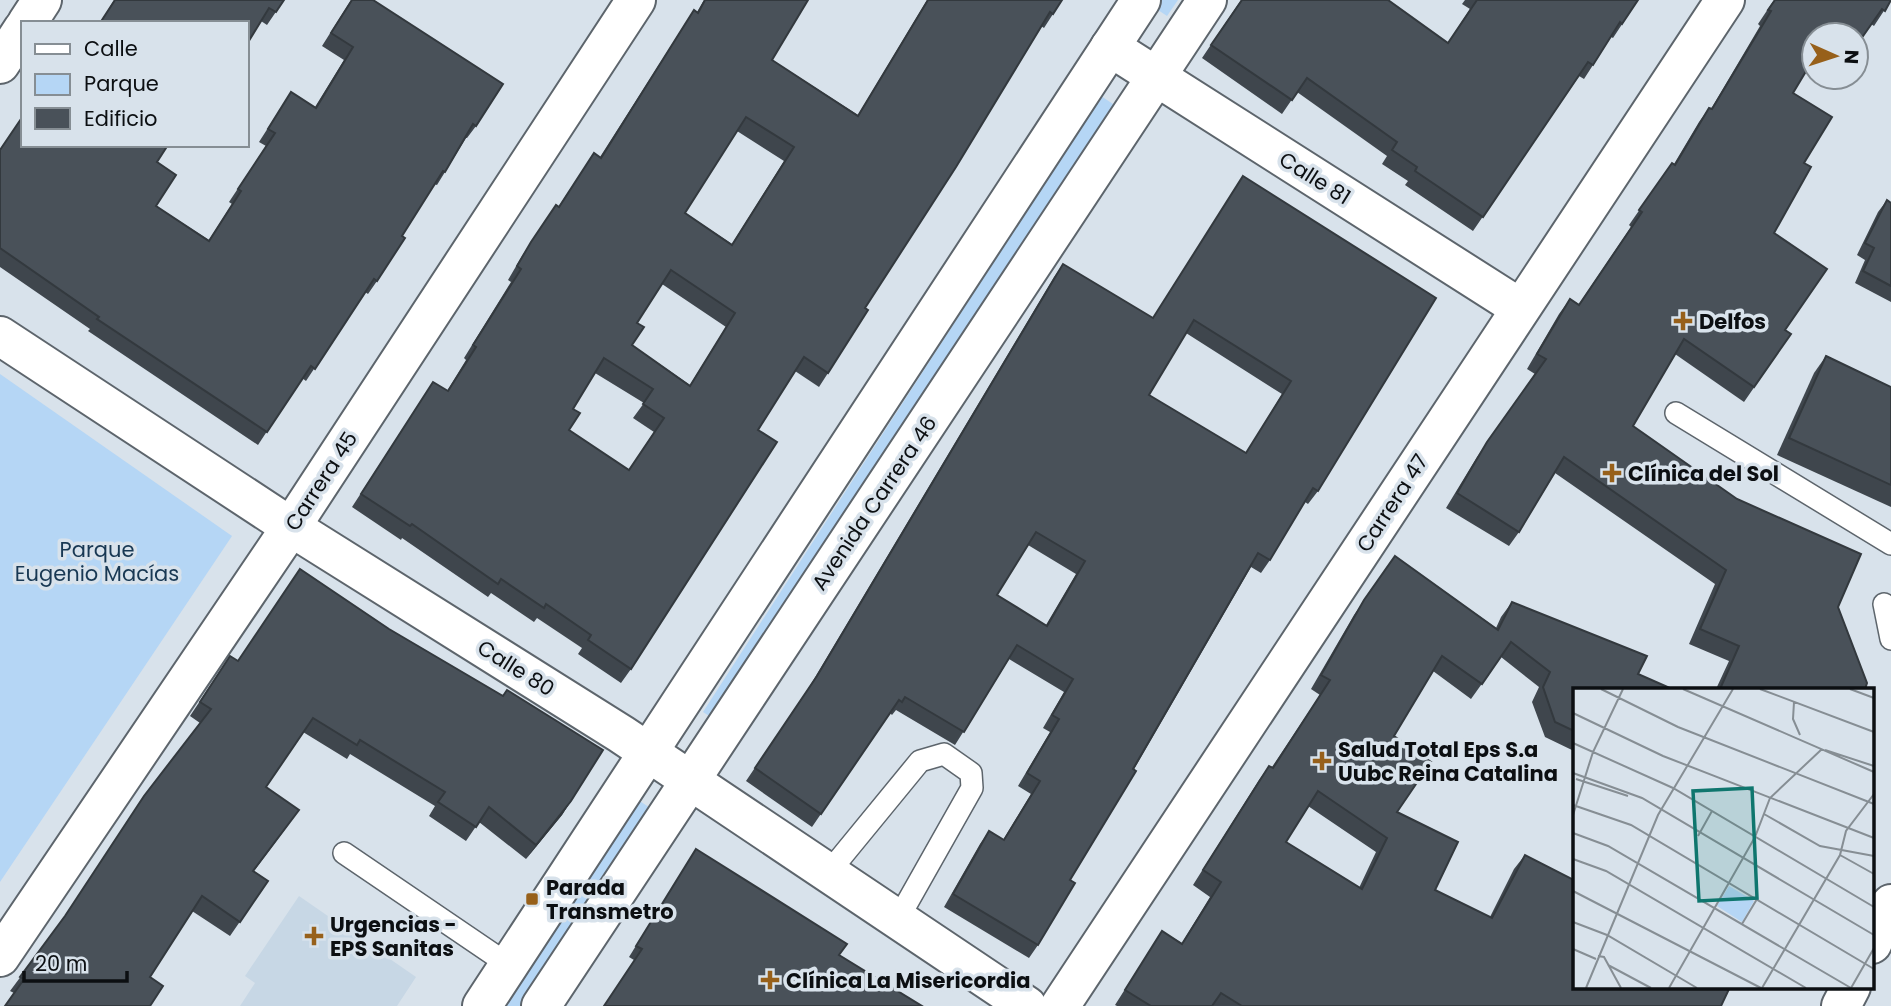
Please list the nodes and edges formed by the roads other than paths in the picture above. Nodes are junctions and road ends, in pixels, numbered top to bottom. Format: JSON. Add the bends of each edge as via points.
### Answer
{"nodes":[{"id":1,"x":42,"y":0,"type":"edge"},
{"id":2,"x":636,"y":0,"type":"edge"},
{"id":3,"x":1141,"y":0,"type":"edge"},
{"id":4,"x":1207,"y":0,"type":"edge"},
{"id":5,"x":1725,"y":0,"type":"edge"},
{"id":6,"x":28,"y":21,"type":"edge"},
{"id":7,"x":21,"y":32,"type":"edge"},
{"id":8,"x":1110,"y":47,"type":"junction"},
{"id":9,"x":0,"y":64,"type":"edge"},
{"id":10,"x":1156,"y":77,"type":"junction"},
{"id":11,"x":1520,"y":308,"type":"junction"},
{"id":12,"x":0,"y":336,"type":"edge"},
{"id":13,"x":1676,"y":413,"type":"dead end"},
{"id":14,"x":291,"y":527,"type":"junction"},
{"id":15,"x":1891,"y":544,"type":"edge"},
{"id":16,"x":1884,"y":604,"type":"dead end"},
{"id":17,"x":1891,"y":639,"type":"edge"},
{"id":18,"x":648,"y":752,"type":"junction"},
{"id":19,"x":691,"y":779,"type":"junction"},
{"id":20,"x":344,"y":853,"type":"dead end"},
{"id":21,"x":829,"y":872,"type":"junction"},
{"id":22,"x":1891,"y":904,"type":"edge"},
{"id":23,"x":898,"y":919,"type":"junction"},
{"id":24,"x":1874,"y":940,"type":"edge"},
{"id":25,"x":0,"y":957,"type":"edge"},
{"id":26,"x":509,"y":965,"type":"junction"},
{"id":27,"x":1851,"y":988,"type":"edge"},
{"id":28,"x":482,"y":1006,"type":"edge"},
{"id":29,"x":541,"y":1006,"type":"edge"},
{"id":30,"x":1027,"y":1006,"type":"edge"},
{"id":31,"x":1060,"y":1006,"type":"edge"},
{"id":32,"x":1842,"y":1006,"type":"edge"}],
"edges":[{"from":1,"to":6,"type":"street"},
{"from":2,"to":14,"type":"street","name":"Carrera 45"},
{"from":3,"to":8,"type":"street"},
{"from":4,"to":10,"type":"street","name":"Avenida Carrera 46"},
{"from":5,"to":11,"type":"street","name":"Carrera 47"},
{"from":7,"to":9,"type":"street"},
{"from":8,"to":10,"type":"street","name":"Calle 81"},
{"from":8,"to":18,"type":"street"},
{"from":10,"to":11,"type":"street","name":"Calle 81"},
{"from":10,"to":19,"type":"street","name":"Avenida Carrera 46"},
{"from":11,"to":31,"type":"street","name":"Carrera 47"},
{"from":12,"to":14,"type":"street","name":"Calle 80"},
{"from":13,"to":15,"type":"lane"},
{"from":14,"to":18,"type":"street","name":"Calle 80"},
{"from":14,"to":25,"type":"street","name":"Carrera 45"},
{"from":16,"to":17,"type":"lane"},
{"from":18,"to":19,"type":"street","name":"Calle 80"},
{"from":18,"to":26,"type":"street"},
{"from":19,"to":21,"type":"street","name":"Calle 80"},
{"from":19,"to":29,"type":"street","name":"Avenida Carrera 46"},
{"from":20,"to":26,"type":"lane"},
{"from":21,"to":23,"type":"street","name":"Calle 80"},
{"from":21,"to":23,"type":"lane","via":[[920,761],[944,754],[971,773],[972,788]]},
{"from":22,"to":24,"type":"street"},
{"from":23,"to":30,"type":"street","name":"Calle 80"},
{"from":26,"to":28,"type":"street"},
{"from":27,"to":32,"type":"street"}]}
